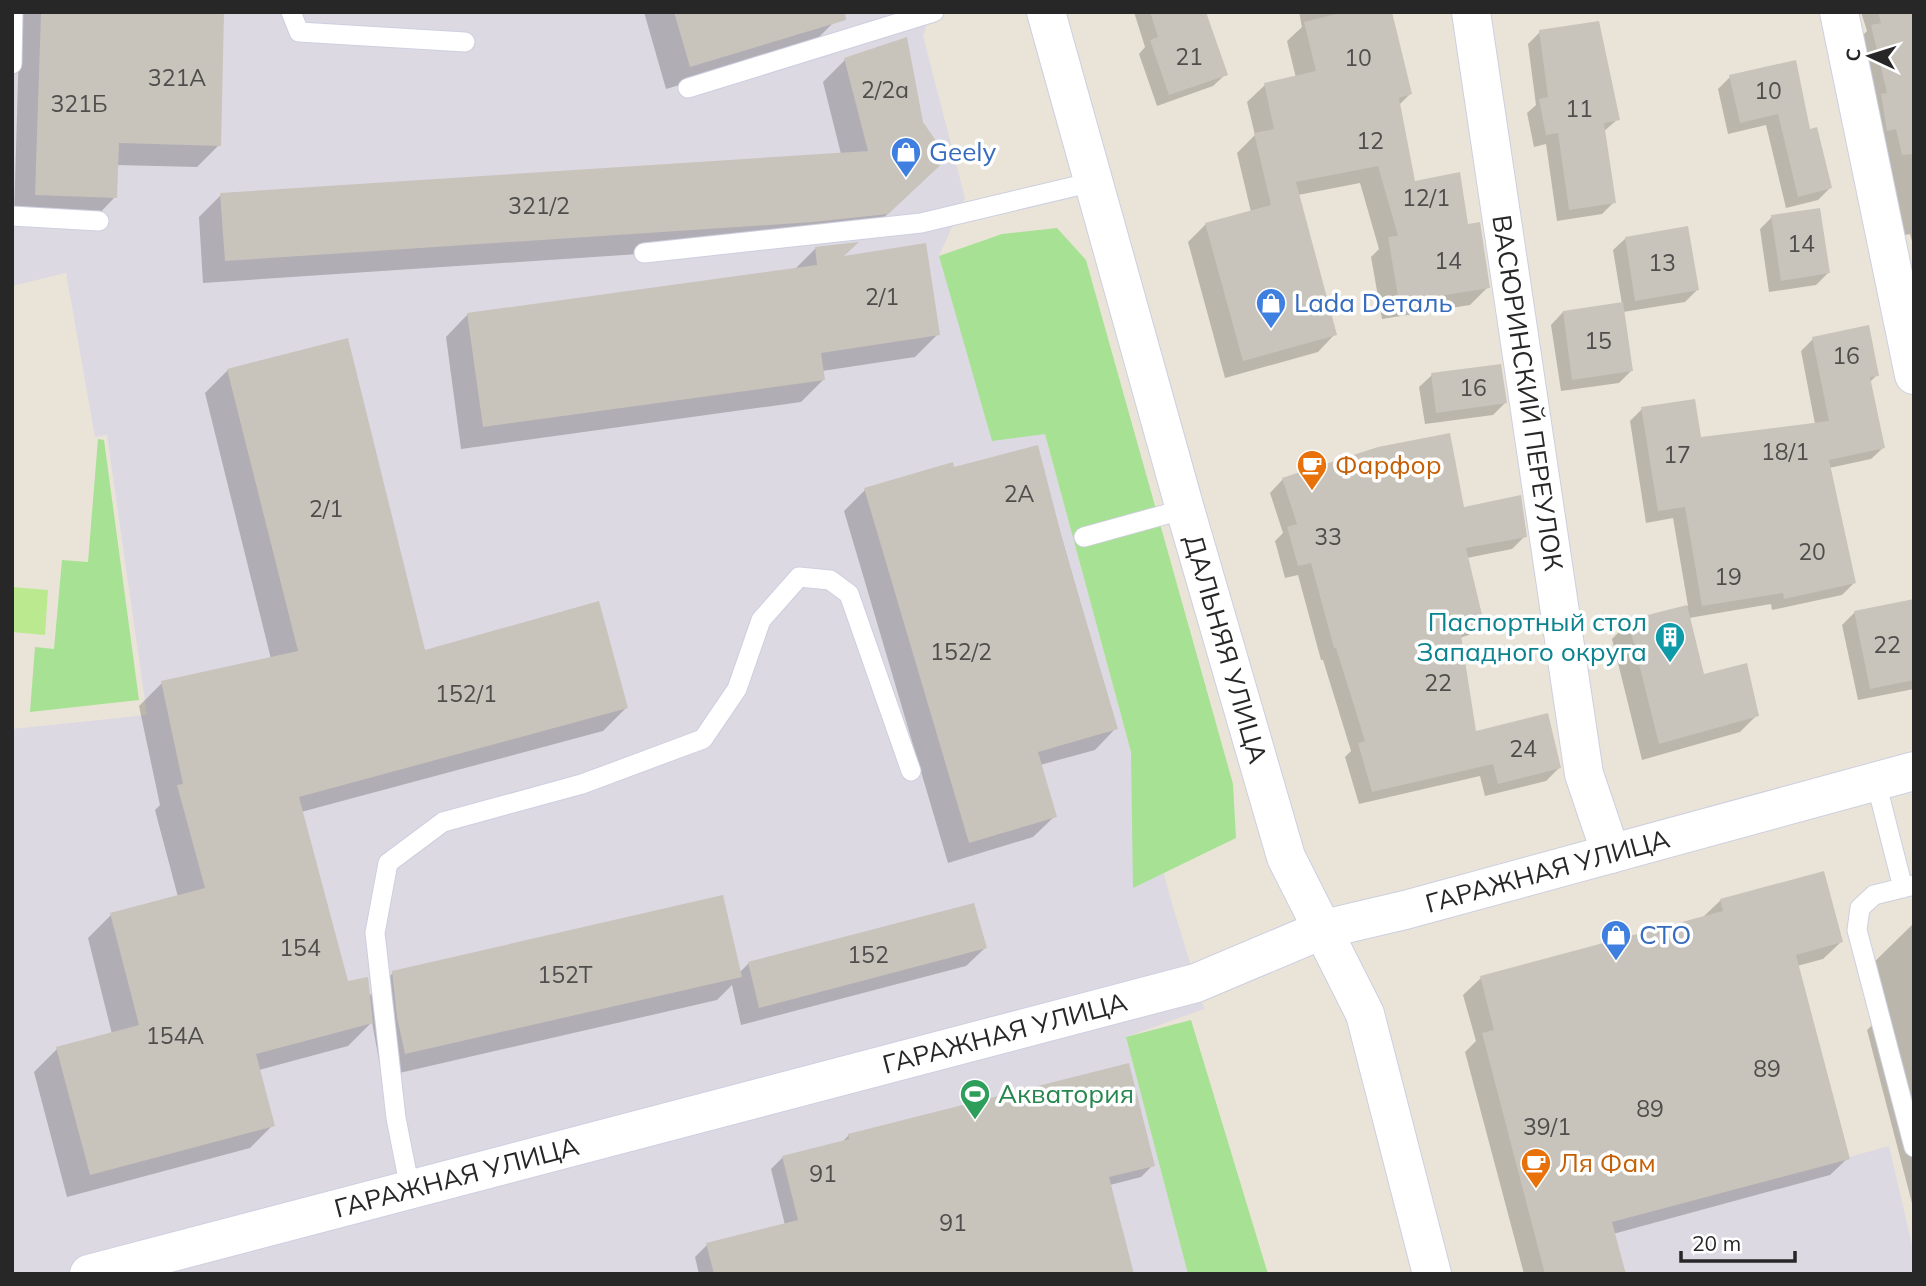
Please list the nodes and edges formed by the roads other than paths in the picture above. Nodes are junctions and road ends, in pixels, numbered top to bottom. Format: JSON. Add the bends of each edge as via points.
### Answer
{"nodes":[{"id":1,"x":13,"y":12,"type":"edge"},
{"id":2,"x":290,"y":12,"type":"edge"},
{"id":3,"x":934,"y":12,"type":"edge"},
{"id":4,"x":1046,"y":12,"type":"edge"},
{"id":5,"x":1471,"y":12,"type":"edge"},
{"id":6,"x":1839,"y":12,"type":"edge"},
{"id":7,"x":465,"y":42,"type":"dead end"},
{"id":8,"x":12,"y":64,"type":"edge"},
{"id":9,"x":688,"y":88,"type":"dead end"},
{"id":10,"x":1093,"y":182,"type":"junction"},
{"id":11,"x":12,"y":216,"type":"edge"},
{"id":12,"x":100,"y":220,"type":"dead end"},
{"id":13,"x":645,"y":253,"type":"dead end"},
{"id":14,"x":1914,"y":375,"type":"edge"},
{"id":15,"x":1185,"y":509,"type":"junction"},
{"id":16,"x":1084,"y":537,"type":"dead end"},
{"id":17,"x":911,"y":771,"type":"dead end"},
{"id":18,"x":1914,"y":771,"type":"edge"},
{"id":19,"x":1876,"y":782,"type":"junction"},
{"id":20,"x":1611,"y":854,"type":"junction"},
{"id":21,"x":1909,"y":887,"type":"edge"},
{"id":22,"x":1324,"y":929,"type":"junction"},
{"id":23,"x":1914,"y":1147,"type":"edge"},
{"id":24,"x":410,"y":1189,"type":"junction"},
{"id":25,"x":89,"y":1274,"type":"edge"},
{"id":26,"x":1432,"y":1274,"type":"edge"}],
"edges":[{"from":1,"to":8,"type":"lane"},
{"from":2,"to":7,"type":"lane","via":[[299,32]]},
{"from":3,"to":9,"type":"lane"},
{"from":4,"to":10,"type":"street","name":"ДАЛЬНЯЯ УЛИЦА"},
{"from":5,"to":20,"type":"street","name":"ВАСЮРИНСКИЙ ПЕРЕУЛОК","via":[[1584,774]]},
{"from":6,"to":14,"type":"street"},
{"from":10,"to":13,"type":"lane","via":[[921,223]]},
{"from":10,"to":15,"type":"street","name":"ДАЛЬНЯЯ УЛИЦА"},
{"from":11,"to":12,"type":"lane"},
{"from":15,"to":16,"type":"lane"},
{"from":15,"to":22,"type":"street","name":"ДАЛЬНЯЯ УЛИЦА","via":[[1286,857]]},
{"from":17,"to":24,"type":"lane","via":[[849,594],[830,580],[799,577],[761,620],[737,689],[703,738],[582,784],[443,822],[388,863],[374,933],[396,1118]]},
{"from":18,"to":19,"type":"street","name":"ГАРАЖНАЯ УЛИЦА"},
{"from":19,"to":20,"type":"street","name":"ГАРАЖНАЯ УЛИЦА"},
{"from":19,"to":21,"type":"lane"},
{"from":20,"to":22,"type":"street","name":"ГАРАЖНАЯ УЛИЦА"},
{"from":21,"to":23,"type":"lane","via":[[1874,895],[1860,908],[1857,930]]},
{"from":22,"to":24,"type":"street","name":"ГАРАЖНАЯ УЛИЦА","via":[[1196,983]]},
{"from":22,"to":26,"type":"street","name":"ДАЛЬНЯЯ УЛИЦА","via":[[1365,1014]]},
{"from":24,"to":25,"type":"street","name":"ГАРАЖНАЯ УЛИЦА"}]}
